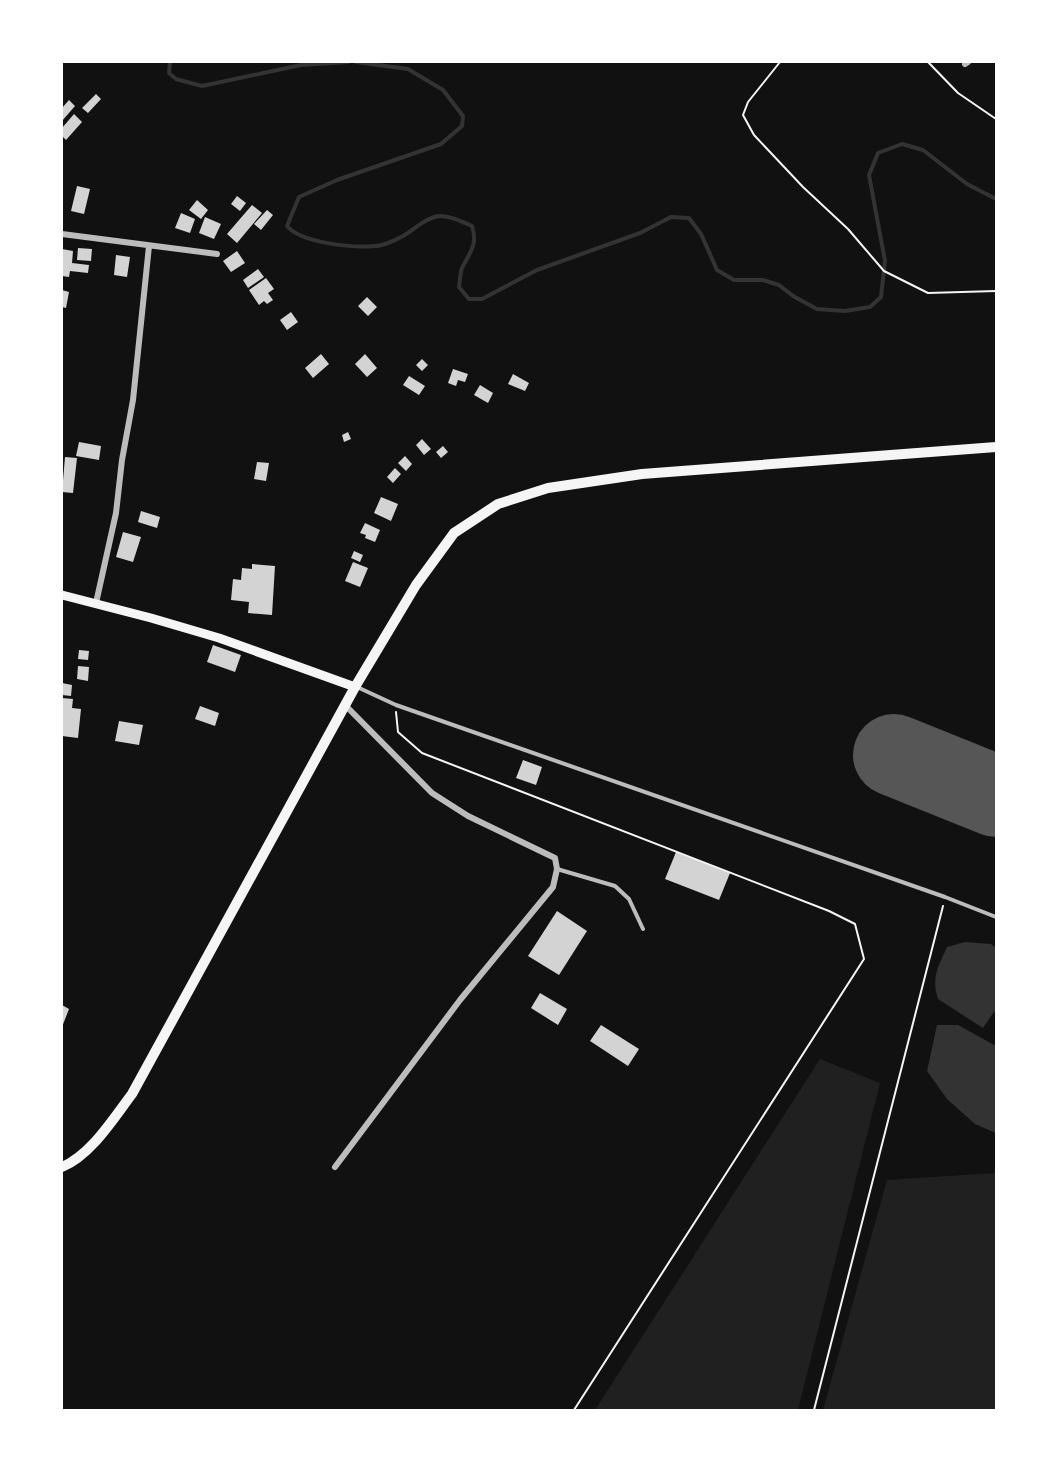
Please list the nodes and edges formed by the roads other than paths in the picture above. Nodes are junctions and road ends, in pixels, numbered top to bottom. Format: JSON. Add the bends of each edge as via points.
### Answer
{"nodes":[{"id":1,"x":62,"y":234,"type":"edge"},
{"id":2,"x":149,"y":246,"type":"junction"},
{"id":3,"x":217,"y":254,"type":"dead end"},
{"id":4,"x":996,"y":447,"type":"edge"},
{"id":5,"x":62,"y":595,"type":"edge"},
{"id":6,"x":96,"y":603,"type":"junction"},
{"id":7,"x":355,"y":687,"type":"junction"},
{"id":8,"x":345,"y":705,"type":"junction"},
{"id":9,"x":557,"y":869,"type":"junction"},
{"id":10,"x":996,"y":917,"type":"edge"},
{"id":11,"x":643,"y":929,"type":"dead end"},
{"id":12,"x":62,"y":1167,"type":"edge"},
{"id":13,"x":335,"y":1167,"type":"dead end"}],
"edges":[{"from":1,"to":2,"type":"street"},
{"from":2,"to":3,"type":"street"},
{"from":2,"to":6,"type":"street","via":[[133,400],[116,513]]},
{"from":4,"to":7,"type":"main road","via":[[642,474],[548,488],[498,504],[454,533],[416,585]]},
{"from":5,"to":6,"type":"main road"},
{"from":6,"to":7,"type":"main road","via":[[219,638]]},
{"from":7,"to":8,"type":"main road"},
{"from":7,"to":10,"type":"lane","via":[[396,705]]},
{"from":8,"to":9,"type":"street","via":[[432,794],[555,858]]},
{"from":8,"to":12,"type":"main road","via":[[132,1094],[99,1137]]},
{"from":9,"to":11,"type":"lane","via":[[615,886],[629,899]]},
{"from":9,"to":13,"type":"street","via":[[553,887],[460,1000]]}]}
